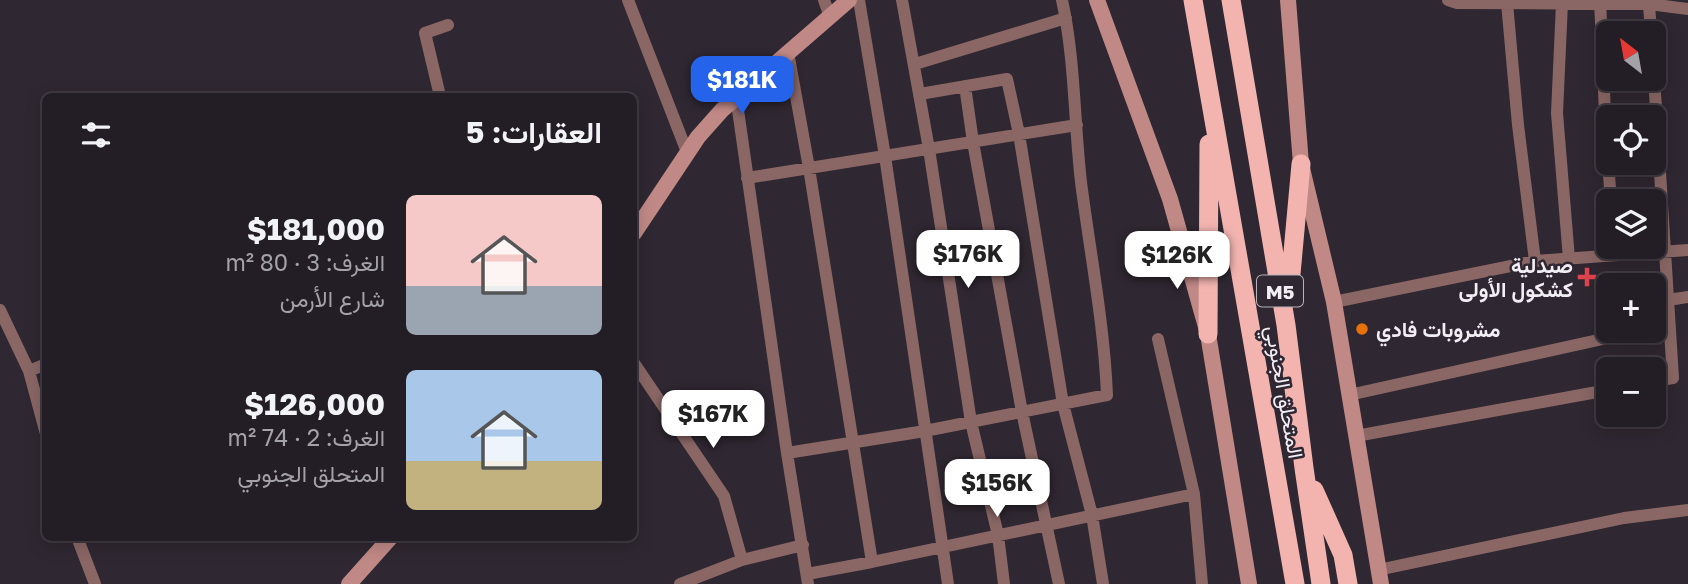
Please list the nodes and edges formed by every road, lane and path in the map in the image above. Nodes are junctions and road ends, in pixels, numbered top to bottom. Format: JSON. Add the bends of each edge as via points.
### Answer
{"nodes":[{"id":1,"x":628,"y":0,"type":"edge"},
{"id":2,"x":824,"y":0,"type":"edge"},
{"id":3,"x":849,"y":0,"type":"edge"},
{"id":4,"x":859,"y":0,"type":"edge"},
{"id":5,"x":902,"y":0,"type":"edge"},
{"id":6,"x":1062,"y":0,"type":"edge"},
{"id":7,"x":1097,"y":0,"type":"edge"},
{"id":8,"x":1193,"y":0,"type":"edge"},
{"id":9,"x":1231,"y":0,"type":"edge"},
{"id":10,"x":1288,"y":0,"type":"edge"},
{"id":11,"x":1454,"y":1,"type":"edge"},
{"id":12,"x":1600,"y":2,"type":"edge"},
{"id":13,"x":1507,"y":3,"type":"junction"},
{"id":14,"x":1562,"y":3,"type":"junction"},
{"id":15,"x":1649,"y":4,"type":"junction"},
{"id":16,"x":1688,"y":9,"type":"edge"},
{"id":17,"x":830,"y":17,"type":"junction"},
{"id":18,"x":1066,"y":18,"type":"junction"},
{"id":19,"x":1650,"y":21,"type":"edge"},
{"id":20,"x":448,"y":25,"type":"dead end"},
{"id":21,"x":788,"y":52,"type":"junction"},
{"id":22,"x":915,"y":64,"type":"junction"},
{"id":23,"x":965,"y":86,"type":"junction"},
{"id":24,"x":1655,"y":91,"type":"edge"},
{"id":25,"x":439,"y":93,"type":"edge"},
{"id":26,"x":920,"y":94,"type":"junction"},
{"id":27,"x":736,"y":96,"type":"junction"},
{"id":28,"x":1212,"y":108,"type":"junction"},
{"id":29,"x":1077,"y":125,"type":"junction"},
{"id":30,"x":1019,"y":134,"type":"junction"},
{"id":31,"x":973,"y":142,"type":"junction"},
{"id":32,"x":929,"y":149,"type":"junction"},
{"id":33,"x":687,"y":152,"type":"junction"},
{"id":34,"x":885,"y":156,"type":"junction"},
{"id":35,"x":1301,"y":164,"type":"junction"},
{"id":36,"x":809,"y":168,"type":"junction"},
{"id":37,"x":747,"y":178,"type":"junction"},
{"id":38,"x":1610,"y":189,"type":"edge"},
{"id":39,"x":1661,"y":189,"type":"edge"},
{"id":40,"x":637,"y":228,"type":"edge"},
{"id":41,"x":1688,"y":250,"type":"edge"},
{"id":42,"x":1666,"y":253,"type":"edge"},
{"id":43,"x":1596,"y":254,"type":"edge"},
{"id":44,"x":1569,"y":259,"type":"junction"},
{"id":45,"x":1665,"y":259,"type":"edge"},
{"id":46,"x":1535,"y":261,"type":"junction"},
{"id":47,"x":1688,"y":297,"type":"edge"},
{"id":48,"x":1668,"y":300,"type":"junction"},
{"id":49,"x":1334,"y":302,"type":"junction"},
{"id":50,"x":0,"y":310,"type":"edge"},
{"id":51,"x":1670,"y":324,"type":"junction"},
{"id":52,"x":1286,"y":325,"type":"junction"},
{"id":53,"x":1666,"y":325,"type":"edge"},
{"id":54,"x":1208,"y":334,"type":"junction"},
{"id":55,"x":1158,"y":339,"type":"dead end"},
{"id":56,"x":1596,"y":340,"type":"edge"},
{"id":57,"x":42,"y":365,"type":"edge"},
{"id":58,"x":637,"y":367,"type":"edge"},
{"id":59,"x":29,"y":371,"type":"junction"},
{"id":60,"x":1666,"y":379,"type":"edge"},
{"id":61,"x":1596,"y":392,"type":"edge"},
{"id":62,"x":1349,"y":395,"type":"junction"},
{"id":63,"x":1063,"y":404,"type":"junction"},
{"id":64,"x":1022,"y":412,"type":"junction"},
{"id":65,"x":42,"y":419,"type":"edge"},
{"id":66,"x":971,"y":422,"type":"junction"},
{"id":67,"x":925,"y":431,"type":"junction"},
{"id":68,"x":1356,"y":436,"type":"junction"},
{"id":69,"x":854,"y":443,"type":"junction"},
{"id":70,"x":787,"y":453,"type":"junction"},
{"id":71,"x":1304,"y":468,"type":"junction"},
{"id":72,"x":1194,"y":494,"type":"junction"},
{"id":73,"x":1688,"y":510,"type":"edge"},
{"id":74,"x":1092,"y":515,"type":"junction"},
{"id":75,"x":1048,"y":525,"type":"junction"},
{"id":76,"x":998,"y":535,"type":"junction"},
{"id":77,"x":79,"y":541,"type":"edge"},
{"id":78,"x":387,"y":541,"type":"edge"},
{"id":79,"x":803,"y":545,"type":"junction"},
{"id":80,"x":943,"y":547,"type":"junction"},
{"id":81,"x":742,"y":560,"type":"junction"},
{"id":82,"x":872,"y":562,"type":"junction"},
{"id":83,"x":1379,"y":577,"type":"edge"},
{"id":84,"x":807,"y":579,"type":"edge"},
{"id":85,"x":95,"y":584,"type":"edge"},
{"id":86,"x":349,"y":584,"type":"edge"},
{"id":87,"x":680,"y":584,"type":"edge"},
{"id":88,"x":948,"y":584,"type":"edge"},
{"id":89,"x":1004,"y":584,"type":"edge"},
{"id":90,"x":1059,"y":584,"type":"edge"},
{"id":91,"x":1103,"y":584,"type":"edge"},
{"id":92,"x":1202,"y":584,"type":"edge"},
{"id":93,"x":1250,"y":584,"type":"edge"},
{"id":94,"x":1295,"y":584,"type":"edge"},
{"id":95,"x":1321,"y":584,"type":"edge"},
{"id":96,"x":1348,"y":584,"type":"edge"}],
"edges":[{"from":1,"to":33,"type":"street"},
{"from":2,"to":17,"type":"street"},
{"from":3,"to":17,"type":"main road"},
{"from":4,"to":34,"type":"street"},
{"from":5,"to":22,"type":"street"},
{"from":6,"to":18,"type":"street"},
{"from":7,"to":54,"type":"main road","via":[[1170,199]]},
{"from":8,"to":28,"type":"highway","name":"المتحلق الجنوبي","number":"M5"},
{"from":9,"to":52,"type":"highway","name":"المتحلق الجنوبي","number":"M5"},
{"from":10,"to":35,"type":"main road"},
{"from":11,"to":13,"type":"street"},
{"from":12,"to":14,"type":"street"},
{"from":12,"to":15,"type":"street"},
{"from":12,"to":38,"type":"street"},
{"from":13,"to":14,"type":"street"},
{"from":13,"to":46,"type":"street"},
{"from":14,"to":44,"type":"street","via":[[1557,113]]},
{"from":15,"to":16,"type":"street"},
{"from":15,"to":19,"type":"street"},
{"from":17,"to":21,"type":"main road"},
{"from":18,"to":22,"type":"street"},
{"from":18,"to":29,"type":"street"},
{"from":20,"to":25,"type":"street","via":[[425,33]]},
{"from":21,"to":27,"type":"main road"},
{"from":21,"to":36,"type":"street"},
{"from":22,"to":26,"type":"street"},
{"from":23,"to":26,"type":"street"},
{"from":23,"to":30,"type":"street","via":[[1007,79]]},
{"from":23,"to":31,"type":"street"},
{"from":24,"to":39,"type":"street"},
{"from":26,"to":32,"type":"street"},
{"from":27,"to":33,"type":"main road"},
{"from":27,"to":37,"type":"street"},
{"from":28,"to":54,"type":"highway"},
{"from":28,"to":94,"type":"highway","name":"المتحلق الجنوبي","number":"M5"},
{"from":29,"to":30,"type":"street"},
{"from":29,"to":63,"type":"street","via":[[1107,395]]},
{"from":30,"to":31,"type":"street"},
{"from":30,"to":63,"type":"street"},
{"from":31,"to":32,"type":"street"},
{"from":31,"to":64,"type":"street"},
{"from":32,"to":34,"type":"street"},
{"from":32,"to":66,"type":"street"},
{"from":33,"to":40,"type":"main road"},
{"from":34,"to":36,"type":"street"},
{"from":34,"to":67,"type":"street"},
{"from":35,"to":49,"type":"main road"},
{"from":35,"to":52,"type":"highway"},
{"from":36,"to":37,"type":"street"},
{"from":36,"to":69,"type":"street"},
{"from":37,"to":70,"type":"street"},
{"from":41,"to":42,"type":"street"},
{"from":43,"to":44,"type":"street"},
{"from":44,"to":46,"type":"street"},
{"from":45,"to":48,"type":"street"},
{"from":46,"to":49,"type":"street"},
{"from":47,"to":48,"type":"street"},
{"from":48,"to":51,"type":"street"},
{"from":49,"to":62,"type":"main road"},
{"from":50,"to":59,"type":"street"},
{"from":51,"to":53,"type":"street"},
{"from":51,"to":60,"type":"street","via":[[1673,378]]},
{"from":52,"to":71,"type":"highway","name":"المتحلق الجنوبي","number":"M5"},
{"from":54,"to":93,"type":"main road"},
{"from":55,"to":72,"type":"street"},
{"from":56,"to":62,"type":"street"},
{"from":57,"to":59,"type":"street"},
{"from":58,"to":81,"type":"street","via":[[724,496]]},
{"from":59,"to":65,"type":"street"},
{"from":61,"to":68,"type":"street"},
{"from":62,"to":68,"type":"main road"},
{"from":63,"to":64,"type":"street"},
{"from":63,"to":74,"type":"street"},
{"from":64,"to":66,"type":"street"},
{"from":64,"to":75,"type":"street"},
{"from":66,"to":67,"type":"street"},
{"from":66,"to":76,"type":"street"},
{"from":67,"to":69,"type":"street"},
{"from":67,"to":80,"type":"street"},
{"from":68,"to":83,"type":"main road"},
{"from":69,"to":70,"type":"street"},
{"from":69,"to":82,"type":"street"},
{"from":70,"to":79,"type":"street"},
{"from":71,"to":95,"type":"highway","name":"المتحلق الجنوبي","number":"M5"},
{"from":71,"to":96,"type":"highway","via":[[1343,555]]},
{"from":72,"to":74,"type":"street"},
{"from":72,"to":92,"type":"street"},
{"from":73,"to":83,"type":"street","via":[[1624,518]]},
{"from":74,"to":75,"type":"street"},
{"from":74,"to":91,"type":"street"},
{"from":75,"to":76,"type":"street"},
{"from":75,"to":90,"type":"street"},
{"from":76,"to":80,"type":"street"},
{"from":76,"to":89,"type":"street"},
{"from":77,"to":85,"type":"street"},
{"from":78,"to":86,"type":"main road"},
{"from":79,"to":81,"type":"street"},
{"from":79,"to":84,"type":"street"},
{"from":80,"to":82,"type":"street"},
{"from":80,"to":88,"type":"street"},
{"from":81,"to":87,"type":"street"},
{"from":82,"to":84,"type":"street"}]}
